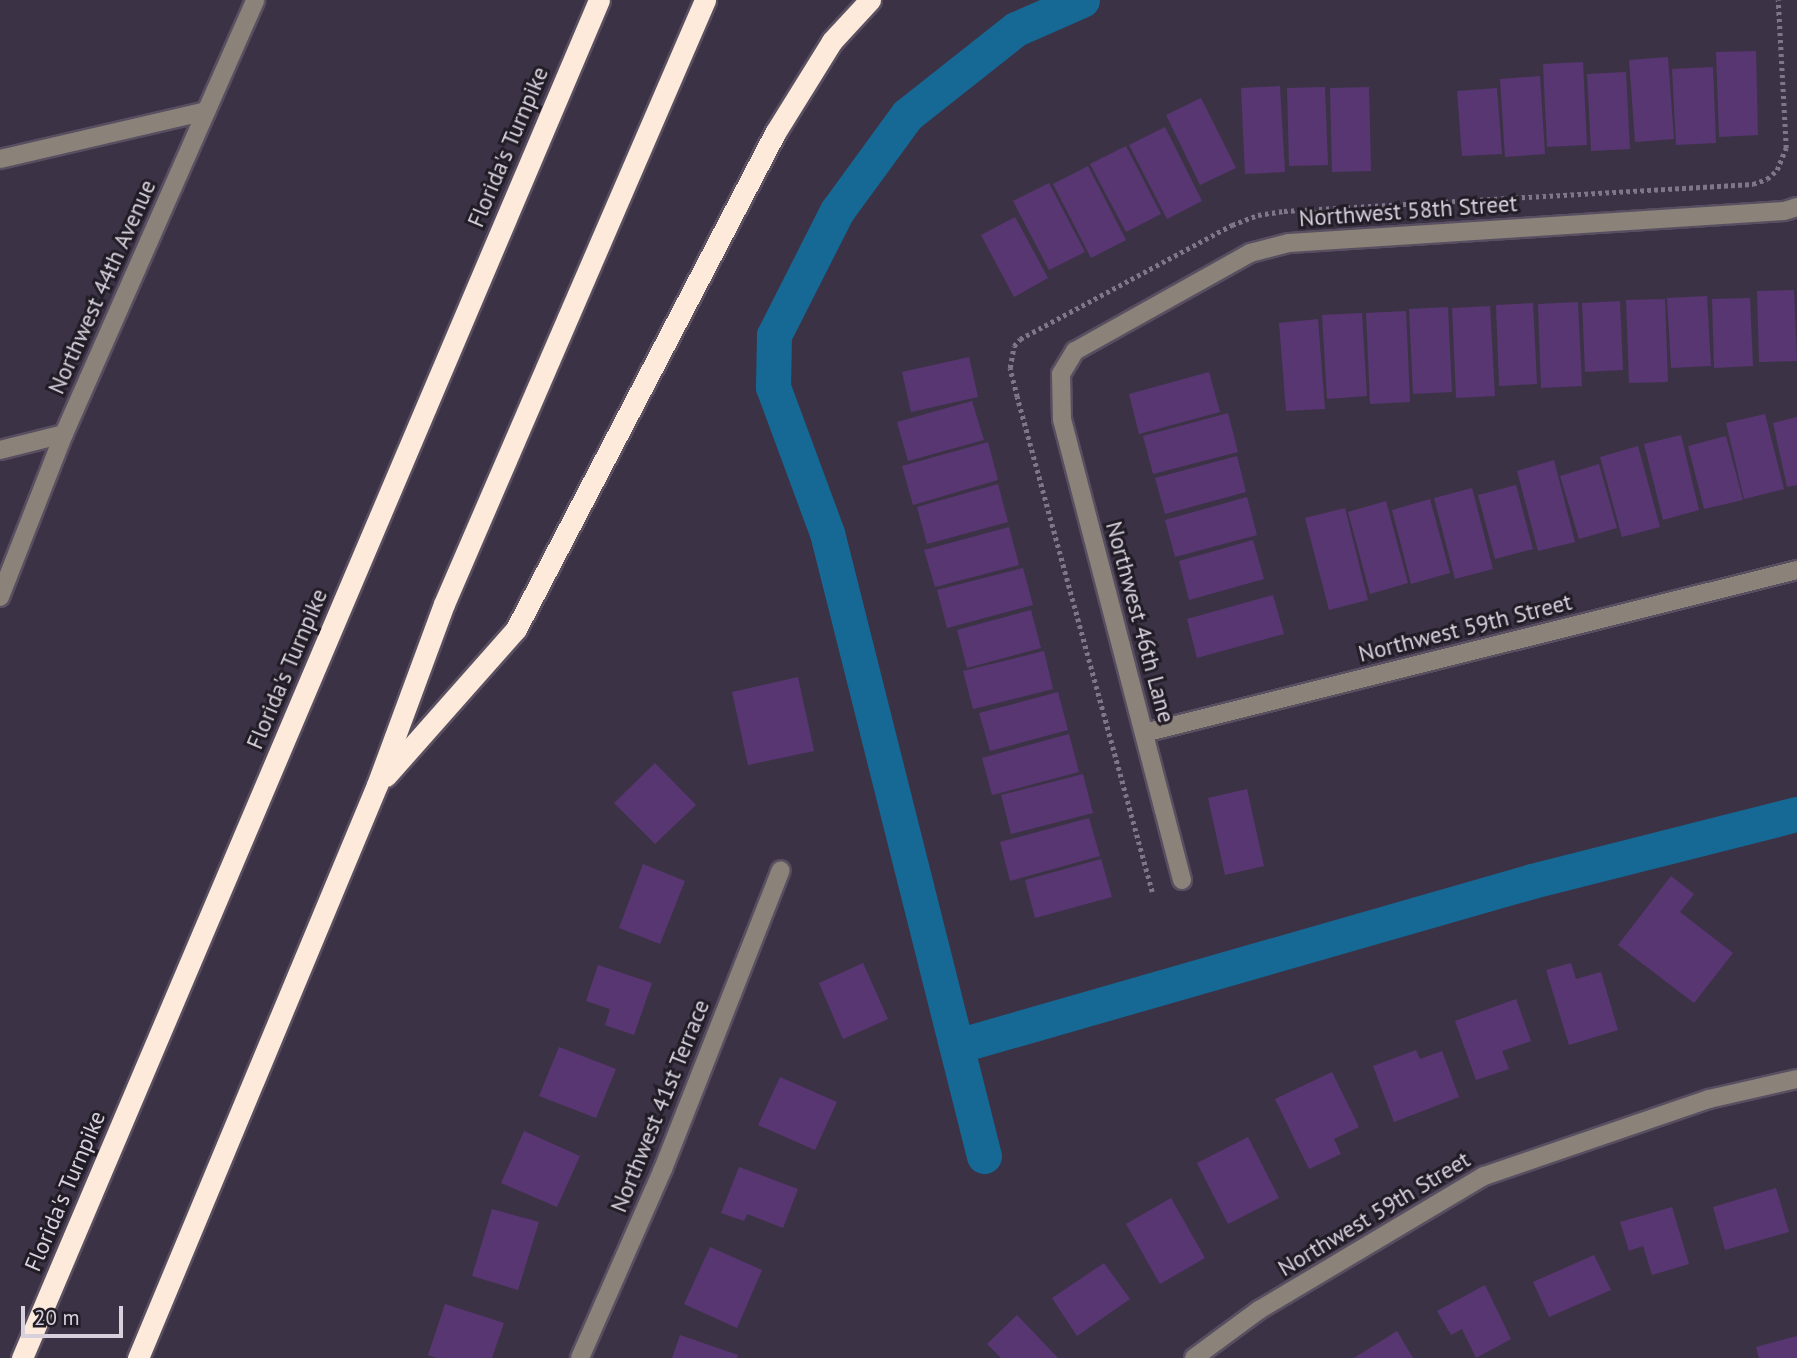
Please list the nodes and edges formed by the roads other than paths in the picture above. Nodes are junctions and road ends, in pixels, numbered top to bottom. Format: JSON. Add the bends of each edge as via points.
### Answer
{"nodes":[{"id":1,"x":255,"y":0,"type":"edge"},
{"id":2,"x":599,"y":0,"type":"edge"},
{"id":3,"x":705,"y":0,"type":"edge"},
{"id":4,"x":870,"y":0,"type":"edge"},
{"id":5,"x":206,"y":111,"type":"junction"},
{"id":6,"x":0,"y":159,"type":"edge"},
{"id":7,"x":1797,"y":207,"type":"edge"},
{"id":8,"x":1061,"y":374,"type":"joint"},
{"id":9,"x":64,"y":434,"type":"junction"},
{"id":10,"x":0,"y":450,"type":"edge"},
{"id":11,"x":1797,"y":570,"type":"edge"},
{"id":12,"x":0,"y":597,"type":"edge"},
{"id":13,"x":1144,"y":733,"type":"junction"},
{"id":14,"x":377,"y":785,"type":"junction"},
{"id":15,"x":781,"y":870,"type":"dead end"},
{"id":16,"x":1182,"y":880,"type":"dead end"},
{"id":17,"x":1797,"y":1079,"type":"edge"},
{"id":18,"x":22,"y":1358,"type":"edge"},
{"id":19,"x":138,"y":1358,"type":"edge"},
{"id":20,"x":580,"y":1358,"type":"edge"},
{"id":21,"x":1195,"y":1358,"type":"edge"}],
"edges":[{"from":1,"to":5,"type":"street","name":"Northwest 44th Avenue"},
{"from":2,"to":18,"type":"highway","name":"Florida's Turnpike"},
{"from":3,"to":14,"type":"highway","via":[[444,604]]},
{"from":4,"to":14,"type":"highway","via":[[832,41],[775,133],[516,629]]},
{"from":5,"to":6,"type":"street"},
{"from":5,"to":9,"type":"street","name":"Northwest 44th Avenue"},
{"from":7,"to":8,"type":"street","name":"Northwest 58th Street","via":[[1289,243],[1250,253],[1074,351]]},
{"from":8,"to":13,"type":"street","name":"Northwest 46th Lane","via":[[1062,419]]},
{"from":9,"to":10,"type":"street"},
{"from":9,"to":12,"type":"street","name":"Northwest 44th Avenue"},
{"from":11,"to":13,"type":"street","name":"Northwest 59th Street"},
{"from":13,"to":16,"type":"street","name":"Northwest 46th Lane"},
{"from":14,"to":19,"type":"highway"},
{"from":15,"to":20,"type":"street","name":"Northwest 41st Terrace","via":[[663,1170]]},
{"from":17,"to":21,"type":"street","name":"Northwest 59th Street","via":[[1709,1099],[1484,1176],[1259,1310]]}]}
